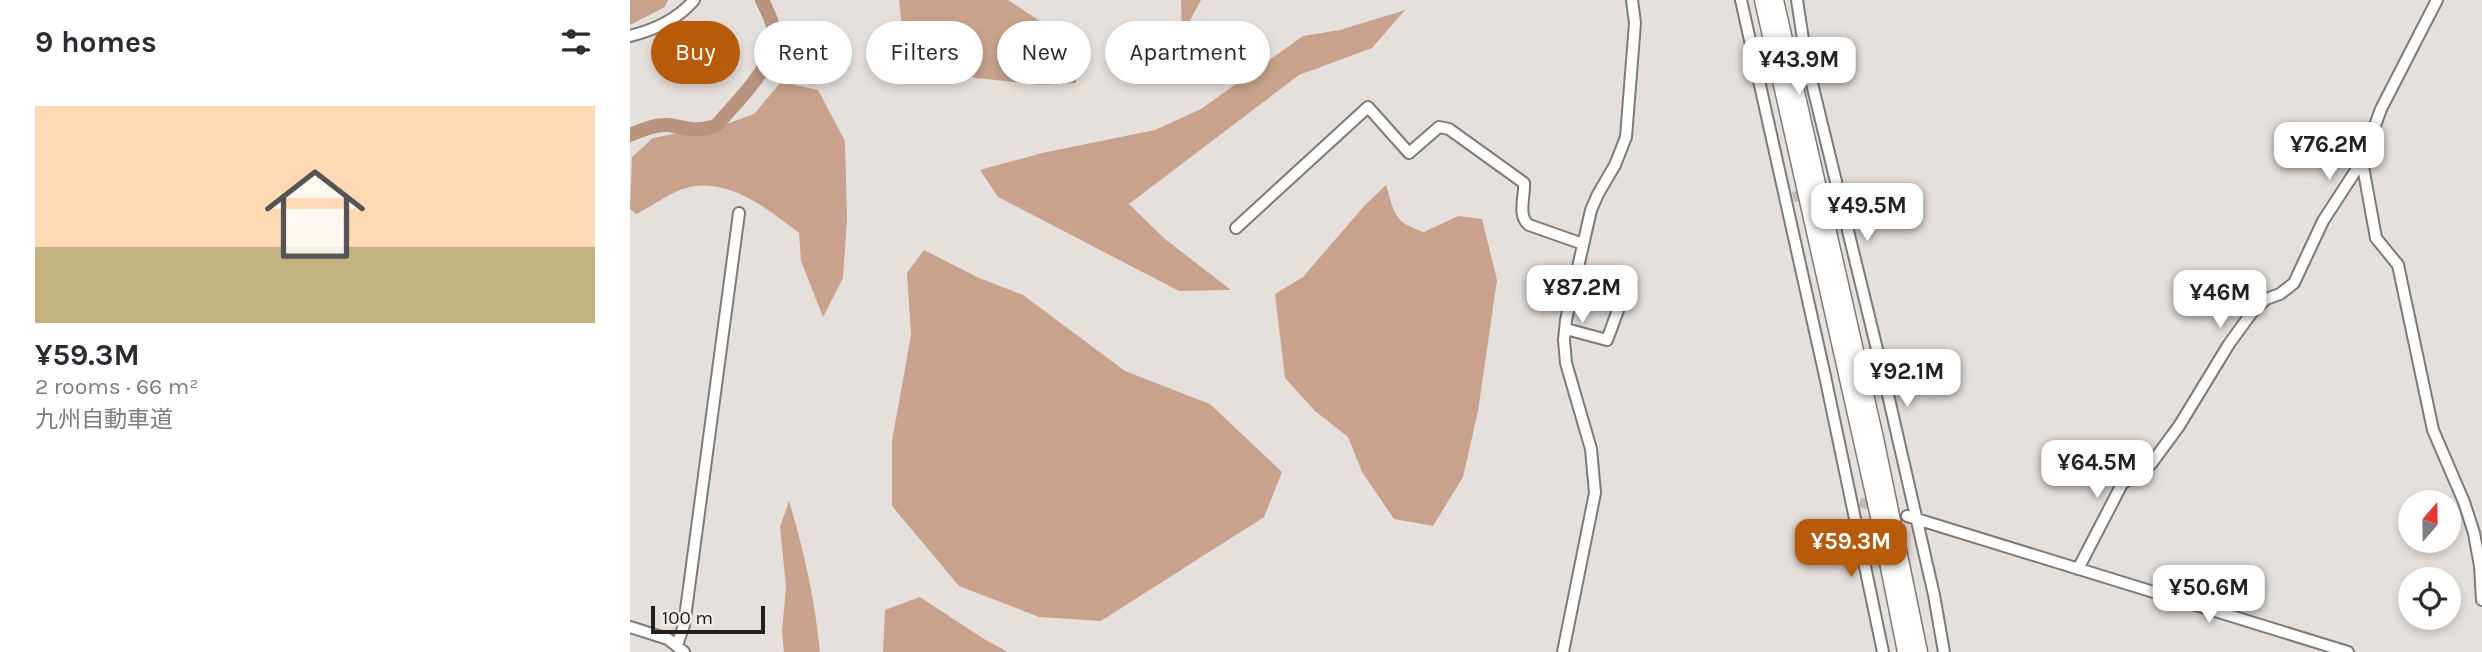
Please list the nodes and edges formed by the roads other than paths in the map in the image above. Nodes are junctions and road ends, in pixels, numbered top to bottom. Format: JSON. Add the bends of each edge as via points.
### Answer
{"nodes":[{"id":1,"x":694,"y":0,"type":"edge"},
{"id":2,"x":1632,"y":0,"type":"edge"},
{"id":3,"x":1741,"y":0,"type":"edge"},
{"id":4,"x":1763,"y":0,"type":"edge"},
{"id":5,"x":1775,"y":0,"type":"edge"},
{"id":6,"x":1797,"y":0,"type":"edge"},
{"id":7,"x":2437,"y":0,"type":"edge"},
{"id":8,"x":630,"y":36,"type":"edge"},
{"id":9,"x":2362,"y":160,"type":"junction"},
{"id":10,"x":739,"y":213,"type":"dead end"},
{"id":11,"x":1236,"y":228,"type":"dead end"},
{"id":12,"x":1583,"y":244,"type":"junction"},
{"id":13,"x":1622,"y":302,"type":"dead end"},
{"id":14,"x":1566,"y":329,"type":"junction"},
{"id":15,"x":1911,"y":517,"type":"junction"},
{"id":16,"x":2078,"y":569,"type":"junction"},
{"id":17,"x":2482,"y":600,"type":"edge"},
{"id":18,"x":630,"y":627,"type":"edge"},
{"id":19,"x":681,"y":648,"type":"edge"},
{"id":20,"x":1563,"y":652,"type":"edge"},
{"id":21,"x":1883,"y":652,"type":"edge"},
{"id":22,"x":1906,"y":652,"type":"edge"},
{"id":23,"x":1919,"y":652,"type":"edge"},
{"id":24,"x":1944,"y":652,"type":"edge"},
{"id":25,"x":2348,"y":652,"type":"edge"}],
"edges":[{"from":1,"to":8,"type":"street","via":[[680,14]]},
{"from":2,"to":12,"type":"street","via":[[1635,23],[1626,136],[1591,210]]},
{"from":3,"to":21,"type":"street","via":[[1856,501]]},
{"from":4,"to":22,"type":"highway"},
{"from":5,"to":23,"type":"highway"},
{"from":6,"to":15,"type":"street","via":[[1834,187],[1886,386]]},
{"from":7,"to":9,"type":"street","via":[[2381,109]]},
{"from":9,"to":16,"type":"street","via":[[2323,221],[2294,283],[2253,311],[2151,464],[2122,484]]},
{"from":9,"to":17,"type":"street","via":[[2376,238],[2398,265],[2433,430],[2474,533]]},
{"from":10,"to":19,"type":"street"},
{"from":11,"to":12,"type":"street","via":[[1368,107],[1409,153],[1439,127],[1449,129],[1524,183],[1524,221]]},
{"from":12,"to":14,"type":"street"},
{"from":13,"to":14,"type":"street","via":[[1607,340]]},
{"from":14,"to":20,"type":"street","via":[[1566,363],[1591,449],[1596,485]]},
{"from":15,"to":16,"type":"street"},
{"from":15,"to":24,"type":"street","via":[[1934,595]]},
{"from":16,"to":25,"type":"street"},
{"from":18,"to":19,"type":"street"}]}
